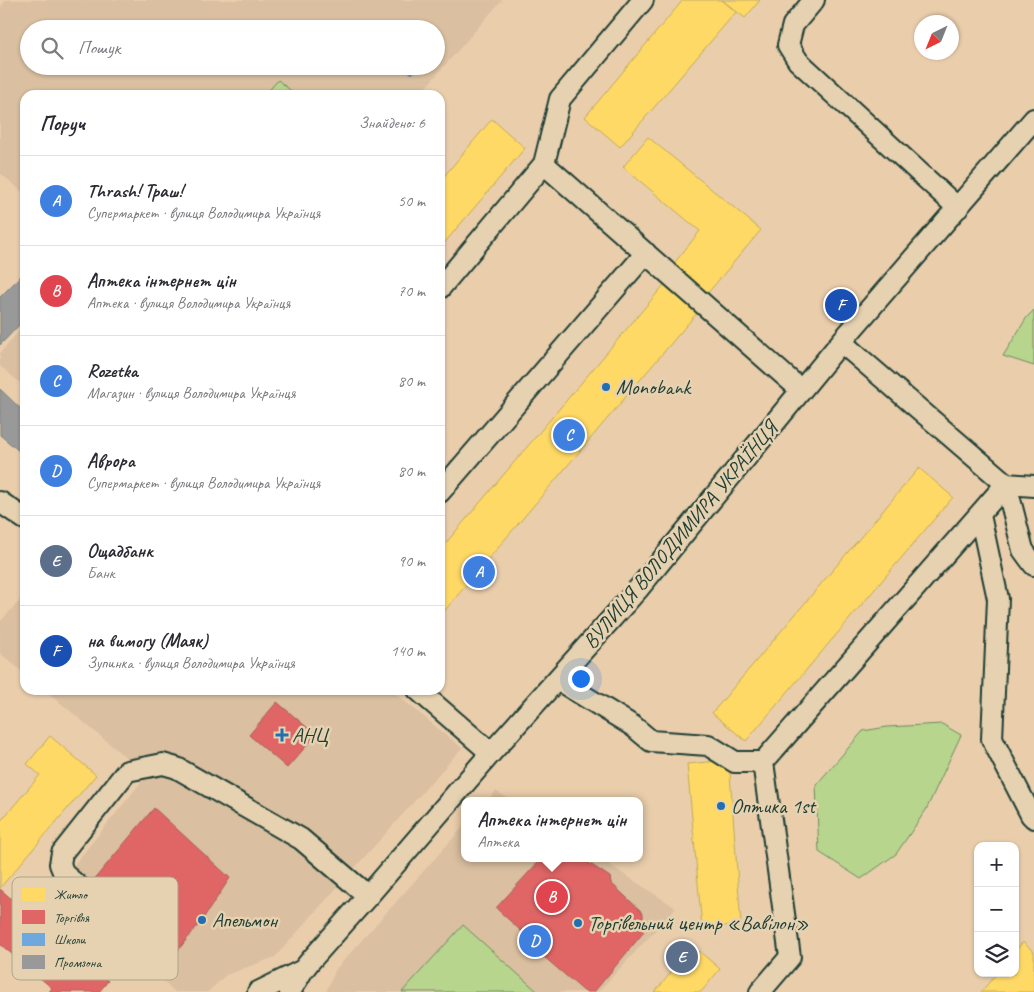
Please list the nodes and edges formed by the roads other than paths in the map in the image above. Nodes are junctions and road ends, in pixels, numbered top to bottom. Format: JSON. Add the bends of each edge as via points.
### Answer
{"nodes":[{"id":1,"x":643,"y":0,"type":"edge"},
{"id":2,"x":814,"y":0,"type":"edge"},
{"id":3,"x":1034,"y":119,"type":"edge"},
{"id":4,"x":544,"y":164,"type":"junction"},
{"id":5,"x":958,"y":208,"type":"junction"},
{"id":6,"x":646,"y":252,"type":"junction"},
{"id":7,"x":445,"y":282,"type":"edge"},
{"id":8,"x":841,"y":342,"type":"junction"},
{"id":9,"x":801,"y":390,"type":"junction"},
{"id":10,"x":1006,"y":484,"type":"junction"},
{"id":11,"x":445,"y":486,"type":"edge"},
{"id":12,"x":1034,"y":486,"type":"edge"},
{"id":13,"x":0,"y":502,"type":"edge"},
{"id":14,"x":980,"y":515,"type":"junction"},
{"id":15,"x":20,"y":516,"type":"edge"},
{"id":16,"x":1034,"y":565,"type":"edge"},
{"id":17,"x":558,"y":680,"type":"junction"},
{"id":18,"x":424,"y":695,"type":"edge"},
{"id":19,"x":491,"y":753,"type":"junction"},
{"id":20,"x":763,"y":762,"type":"junction"},
{"id":21,"x":1034,"y":818,"type":"edge"},
{"id":22,"x":68,"y":877,"type":"edge"},
{"id":23,"x":368,"y":896,"type":"junction"},
{"id":24,"x":303,"y":970,"type":"junction"},
{"id":25,"x":258,"y":992,"type":"edge"},
{"id":26,"x":290,"y":992,"type":"edge"},
{"id":27,"x":300,"y":992,"type":"edge"},
{"id":28,"x":760,"y":992,"type":"edge"}],
"edges":[{"from":1,"to":4,"type":"street","via":[[560,99]]},
{"from":2,"to":5,"type":"street","via":[[793,25],[788,45],[798,61]]},
{"from":3,"to":5,"type":"street","name":"ВУЛИЦЯ ВОЛОДИМИРА УКРАЇНЦЯ"},
{"from":4,"to":6,"type":"street"},
{"from":4,"to":7,"type":"street"},
{"from":5,"to":8,"type":"street","name":"ВУЛИЦЯ ВОЛОДИМИРА УКРАЇНЦЯ"},
{"from":6,"to":9,"type":"street"},
{"from":6,"to":11,"type":"street"},
{"from":8,"to":9,"type":"street","name":"ВУЛИЦЯ ВОЛОДИМИРА УКРАЇНЦЯ"},
{"from":8,"to":10,"type":"street"},
{"from":9,"to":17,"type":"street","name":"ВУЛИЦЯ ВОЛОДИМИРА УКРАЇНЦЯ","via":[[639,588]]},
{"from":10,"to":12,"type":"street"},
{"from":10,"to":14,"type":"street"},
{"from":10,"to":16,"type":"street","via":[[1023,550]]},
{"from":13,"to":15,"type":"street"},
{"from":14,"to":20,"type":"street"},
{"from":14,"to":21,"type":"street","via":[[998,599],[992,739]]},
{"from":17,"to":19,"type":"street","name":"ВУЛИЦЯ ВОЛОДИМИРА УКРАЇНЦЯ"},
{"from":17,"to":20,"type":"street","via":[[633,726],[651,741],[708,745],[735,762]]},
{"from":18,"to":19,"type":"street"},
{"from":19,"to":23,"type":"street","name":"ВУЛИЦЯ ВОЛОДИМИРА УКРАЇНЦЯ"},
{"from":20,"to":28,"type":"street","via":[[790,957]]},
{"from":22,"to":23,"type":"street","via":[[60,864],[62,853],[127,770],[163,764],[177,768],[301,839]]},
{"from":23,"to":24,"type":"street","name":"ВУЛИЦЯ ВОЛОДИМИРА УКРАЇНЦЯ"},
{"from":24,"to":25,"type":"street","name":"ВУЛИЦЯ ВОЛОДИМИРА УКРАЇНЦЯ"},
{"from":24,"to":26,"type":"street","name":"ВУЛИЦЯ ВОЛОДИМИРА УКРАЇНЦЯ"},
{"from":24,"to":27,"type":"street"}]}
